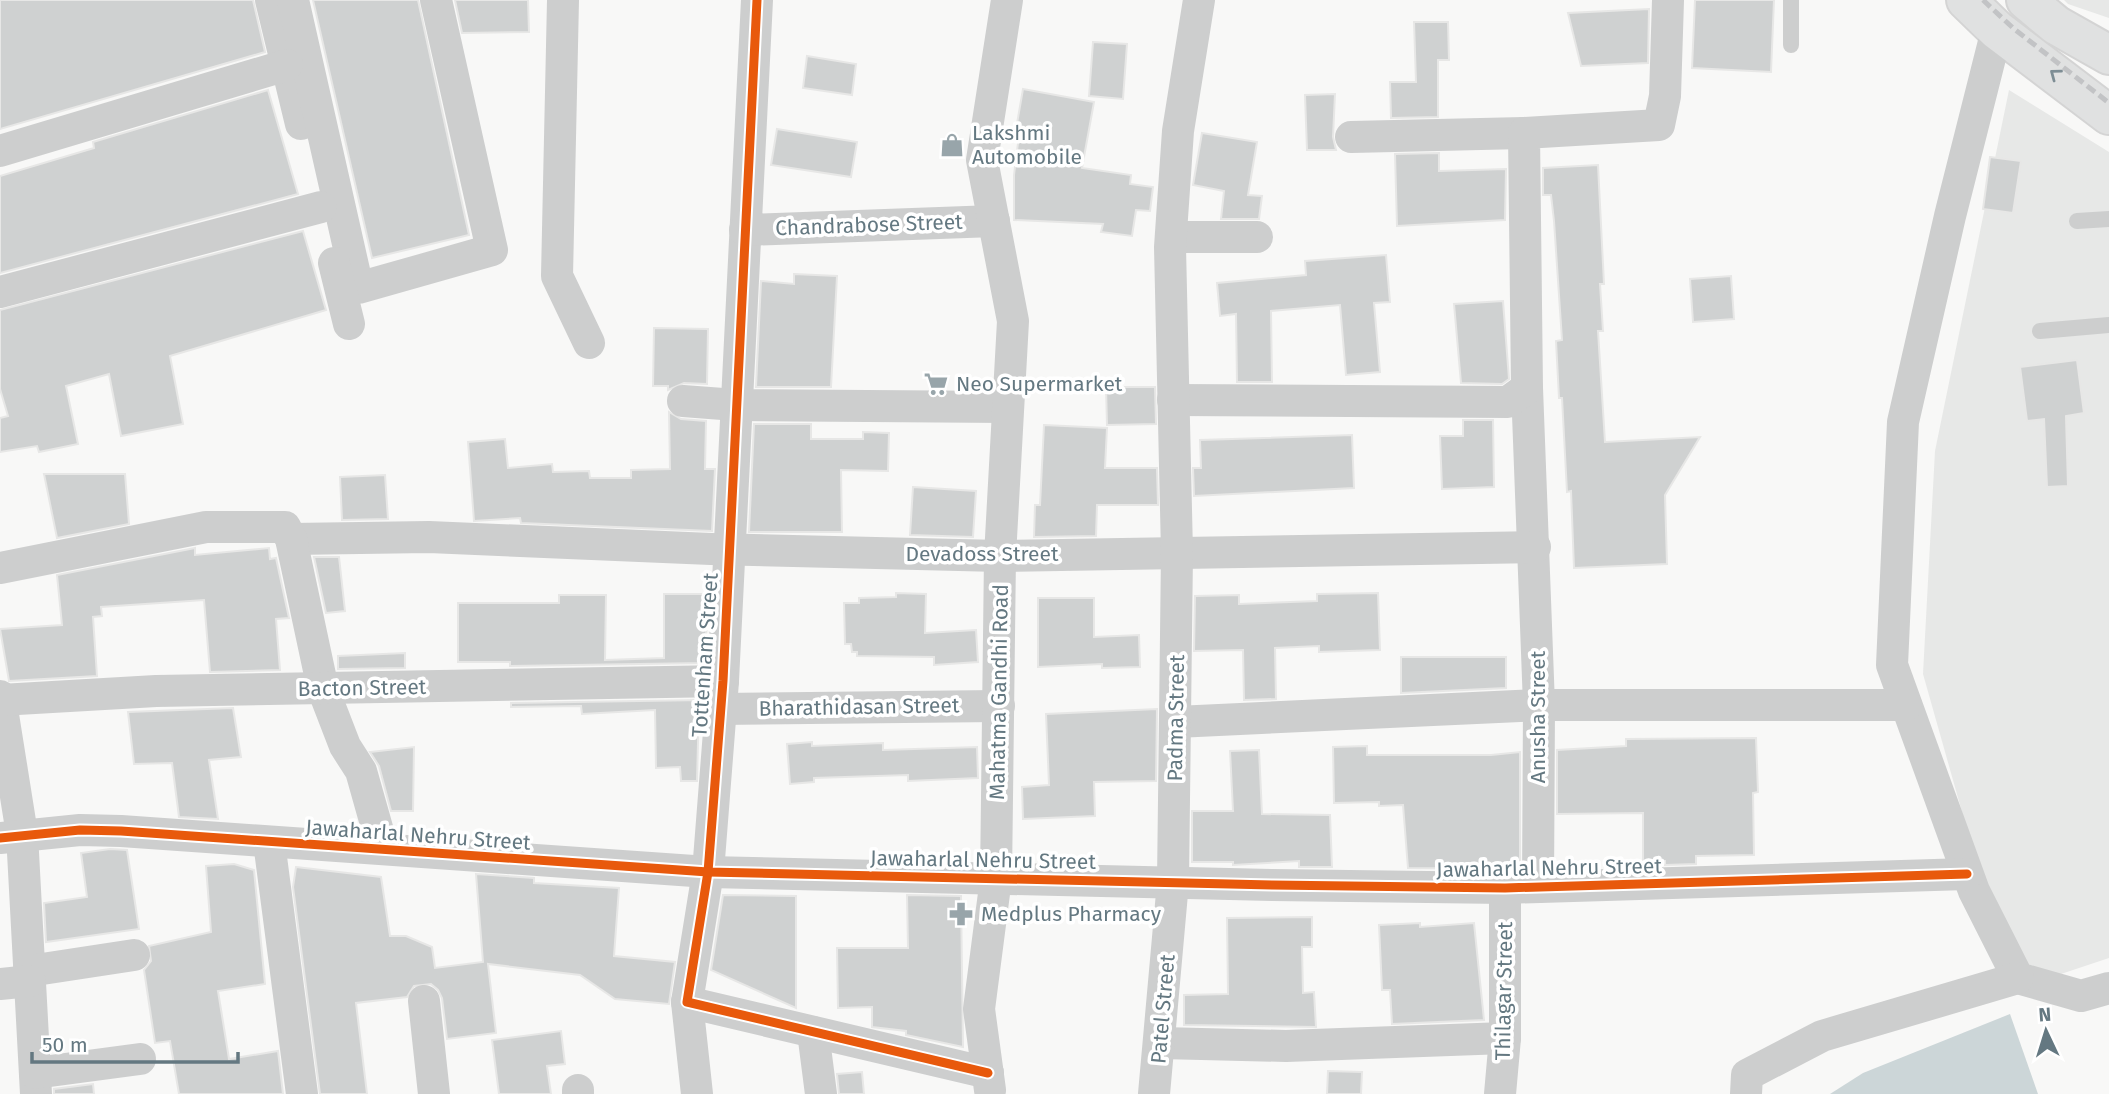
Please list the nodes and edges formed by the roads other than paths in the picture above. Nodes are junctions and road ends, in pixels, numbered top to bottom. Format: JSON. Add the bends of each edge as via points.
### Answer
{"nodes":[{"id":1,"x":271,"y":0,"type":"edge"},
{"id":2,"x":293,"y":0,"type":"edge"},
{"id":3,"x":436,"y":0,"type":"edge"},
{"id":4,"x":563,"y":0,"type":"edge"},
{"id":5,"x":757,"y":0,"type":"edge"},
{"id":6,"x":1007,"y":0,"type":"edge"},
{"id":7,"x":1199,"y":0,"type":"edge"},
{"id":8,"x":1668,"y":0,"type":"edge"},
{"id":9,"x":1791,"y":0,"type":"edge"},
{"id":10,"x":1966,"y":0,"type":"edge"},
{"id":11,"x":2026,"y":0,"type":"edge"},
{"id":12,"x":1997,"y":30,"type":"junction"},
{"id":13,"x":1791,"y":45,"type":"dead end"},
{"id":14,"x":2109,"y":55,"type":"edge"},
{"id":15,"x":287,"y":65,"type":"junction"},
{"id":16,"x":2109,"y":115,"type":"edge"},
{"id":17,"x":1524,"y":133,"type":"junction"},
{"id":18,"x":1351,"y":137,"type":"dead end"},
{"id":19,"x":0,"y":151,"type":"edge"},
{"id":20,"x":321,"y":207,"type":"junction"},
{"id":21,"x":2109,"y":219,"type":"edge"},
{"id":22,"x":994,"y":221,"type":"junction"},
{"id":23,"x":2077,"y":221,"type":"dead end"},
{"id":24,"x":745,"y":230,"type":"junction"},
{"id":25,"x":1171,"y":237,"type":"junction"},
{"id":26,"x":1257,"y":237,"type":"dead end"},
{"id":27,"x":0,"y":292,"type":"edge"},
{"id":28,"x":349,"y":324,"type":"dead end"},
{"id":29,"x":2109,"y":325,"type":"edge"},
{"id":30,"x":2040,"y":331,"type":"dead end"},
{"id":31,"x":589,"y":343,"type":"dead end"},
{"id":32,"x":1527,"y":388,"type":"junction"},
{"id":33,"x":1173,"y":400,"type":"junction"},
{"id":34,"x":683,"y":401,"type":"dead end"},
{"id":35,"x":736,"y":405,"type":"junction"},
{"id":36,"x":1008,"y":407,"type":"junction"},
{"id":37,"x":291,"y":539,"type":"junction"},
{"id":38,"x":1535,"y":547,"type":"junction"},
{"id":39,"x":729,"y":550,"type":"junction"},
{"id":40,"x":1177,"y":553,"type":"junction"},
{"id":41,"x":1000,"y":556,"type":"junction"},
{"id":42,"x":0,"y":568,"type":"edge"},
{"id":43,"x":324,"y":688,"type":"junction"},
{"id":44,"x":721,"y":695,"type":"junction"},
{"id":45,"x":0,"y":699,"type":"edge"},
{"id":46,"x":1539,"y":705,"type":"junction"},
{"id":47,"x":1906,"y":705,"type":"junction"},
{"id":48,"x":999,"y":706,"type":"junction"},
{"id":49,"x":1176,"y":722,"type":"junction"},
{"id":50,"x":11,"y":836,"type":"edge"},
{"id":51,"x":270,"y":842,"type":"junction"},
{"id":52,"x":383,"y":849,"type":"junction"},
{"id":53,"x":708,"y":872,"type":"junction"},
{"id":54,"x":1968,"y":874,"type":"junction"},
{"id":55,"x":996,"y":878,"type":"junction"},
{"id":56,"x":1173,"y":882,"type":"junction"},
{"id":57,"x":1538,"y":887,"type":"junction"},
{"id":58,"x":1505,"y":888,"type":"junction"},
{"id":59,"x":134,"y":956,"type":"dead end"},
{"id":60,"x":2018,"y":978,"type":"junction"},
{"id":61,"x":20,"y":979,"type":"edge"},
{"id":62,"x":2109,"y":988,"type":"edge"},
{"id":63,"x":424,"y":1001,"type":"dead end"},
{"id":64,"x":687,"y":1002,"type":"junction"},
{"id":65,"x":813,"y":1032,"type":"junction"},
{"id":66,"x":1505,"y":1038,"type":"junction"},
{"id":67,"x":1161,"y":1043,"type":"junction"},
{"id":68,"x":140,"y":1059,"type":"dead end"},
{"id":69,"x":35,"y":1083,"type":"edge"},
{"id":70,"x":989,"y":1084,"type":"edge"},
{"id":71,"x":302,"y":1094,"type":"edge"},
{"id":72,"x":434,"y":1094,"type":"edge"},
{"id":73,"x":697,"y":1094,"type":"edge"},
{"id":74,"x":821,"y":1094,"type":"edge"},
{"id":75,"x":1154,"y":1094,"type":"edge"},
{"id":76,"x":1500,"y":1094,"type":"edge"},
{"id":77,"x":1746,"y":1094,"type":"edge"}],
"edges":[{"from":1,"to":15,"type":"street"},
{"from":2,"to":3,"type":"street","via":[[358,288],[492,250]]},
{"from":4,"to":31,"type":"street","via":[[557,276]]},
{"from":5,"to":24,"type":"street","name":"Tottenham Street"},
{"from":6,"to":22,"type":"street","name":"Mahatma Gandhi Road","via":[[982,160]]},
{"from":7,"to":25,"type":"street","name":"Padma Street","via":[[1178,131]]},
{"from":8,"to":17,"type":"street","via":[[1665,96],[1659,125]]},
{"from":9,"to":13,"type":"lane"},
{"from":10,"to":12,"type":"highway"},
{"from":11,"to":14,"type":"highway","via":[[2056,25]]},
{"from":16,"to":12,"type":"highway","one_way":true},
{"from":12,"to":47,"type":"street","via":[[1903,422],[1892,665]]},
{"from":15,"to":19,"type":"street"},
{"from":15,"to":20,"type":"street"},
{"from":17,"to":18,"type":"street"},
{"from":17,"to":32,"type":"street","name":"Anusha Street"},
{"from":20,"to":27,"type":"street"},
{"from":20,"to":28,"type":"street"},
{"from":21,"to":23,"type":"lane"},
{"from":22,"to":24,"type":"street","name":"Chandrabose Street"},
{"from":22,"to":36,"type":"street","name":"Mahatma Gandhi Road","via":[[1013,321]]},
{"from":24,"to":35,"type":"street","name":"Tottenham Street"},
{"from":25,"to":26,"type":"street"},
{"from":25,"to":33,"type":"street","name":"Padma Street"},
{"from":29,"to":30,"type":"lane"},
{"from":32,"to":33,"type":"street","via":[[1508,402]]},
{"from":32,"to":38,"type":"street","name":"Anusha Street"},
{"from":33,"to":40,"type":"street","name":"Padma Street"},
{"from":34,"to":35,"type":"street"},
{"from":35,"to":36,"type":"street"},
{"from":35,"to":39,"type":"street","name":"Tottenham Street"},
{"from":36,"to":41,"type":"street","name":"Mahatma Gandhi Road"},
{"from":37,"to":39,"type":"street","name":"Devadoss Street","via":[[429,537]]},
{"from":37,"to":42,"type":"street","via":[[281,526],[206,527]]},
{"from":37,"to":43,"type":"street"},
{"from":38,"to":40,"type":"street","name":"Devadoss Street"},
{"from":38,"to":46,"type":"street","name":"Anusha Street"},
{"from":39,"to":41,"type":"street","name":"Devadoss Street"},
{"from":39,"to":44,"type":"street","name":"Tottenham Street"},
{"from":40,"to":41,"type":"street","name":"Devadoss Street"},
{"from":40,"to":49,"type":"street","name":"Padma Street"},
{"from":41,"to":48,"type":"street","name":"Mahatma Gandhi Road"},
{"from":43,"to":44,"type":"street","name":"Bacton Street"},
{"from":43,"to":45,"type":"street","name":"Bacton Street"},
{"from":43,"to":52,"type":"street","via":[[339,733],[361,771]]},
{"from":44,"to":48,"type":"street","name":"Bharathidasan Street"},
{"from":44,"to":53,"type":"street","name":"Tottenham Street"},
{"from":45,"to":50,"type":"street"},
{"from":46,"to":47,"type":"street"},
{"from":46,"to":49,"type":"street"},
{"from":46,"to":57,"type":"street","name":"Anusha Street"},
{"from":47,"to":54,"type":"street"},
{"from":48,"to":55,"type":"street","name":"Mahatma Gandhi Road"},
{"from":49,"to":56,"type":"street","name":"Padma Street"},
{"from":50,"to":51,"type":"street","name":"Jawaharlal Nehru Street","via":[[121,831]]},
{"from":50,"to":61,"type":"street"},
{"from":51,"to":52,"type":"street","name":"Jawaharlal Nehru Street"},
{"from":51,"to":71,"type":"street"},
{"from":52,"to":53,"type":"street","name":"Jawaharlal Nehru Street"},
{"from":53,"to":55,"type":"street","name":"Jawaharlal Nehru Street"},
{"from":53,"to":64,"type":"street","name":"Tottenham Street"},
{"from":54,"to":57,"type":"street","name":"Jawaharlal Nehru Street"},
{"from":54,"to":60,"type":"street"},
{"from":55,"to":56,"type":"street","name":"Jawaharlal Nehru Street"},
{"from":55,"to":70,"type":"street","name":"Mahatma Gandhi Road","via":[[979,1009]]},
{"from":56,"to":58,"type":"street","name":"Jawaharlal Nehru Street"},
{"from":56,"to":67,"type":"street","name":"Patel Street"},
{"from":57,"to":58,"type":"street","name":"Jawaharlal Nehru Street"},
{"from":58,"to":66,"type":"street","name":"Thilagar Street"},
{"from":59,"to":61,"type":"street"},
{"from":60,"to":62,"type":"street","via":[[2081,996]]},
{"from":60,"to":77,"type":"street","via":[[1822,1036],[1747,1075]]},
{"from":61,"to":69,"type":"street"},
{"from":63,"to":72,"type":"street"},
{"from":64,"to":65,"type":"street"},
{"from":64,"to":73,"type":"street","name":"Tottenham Street"},
{"from":65,"to":70,"type":"street"},
{"from":65,"to":74,"type":"street"},
{"from":66,"to":67,"type":"street","via":[[1286,1046]]},
{"from":66,"to":76,"type":"street","name":"Thilagar Street"},
{"from":67,"to":75,"type":"street","name":"Patel Street"},
{"from":68,"to":69,"type":"street"}]}
